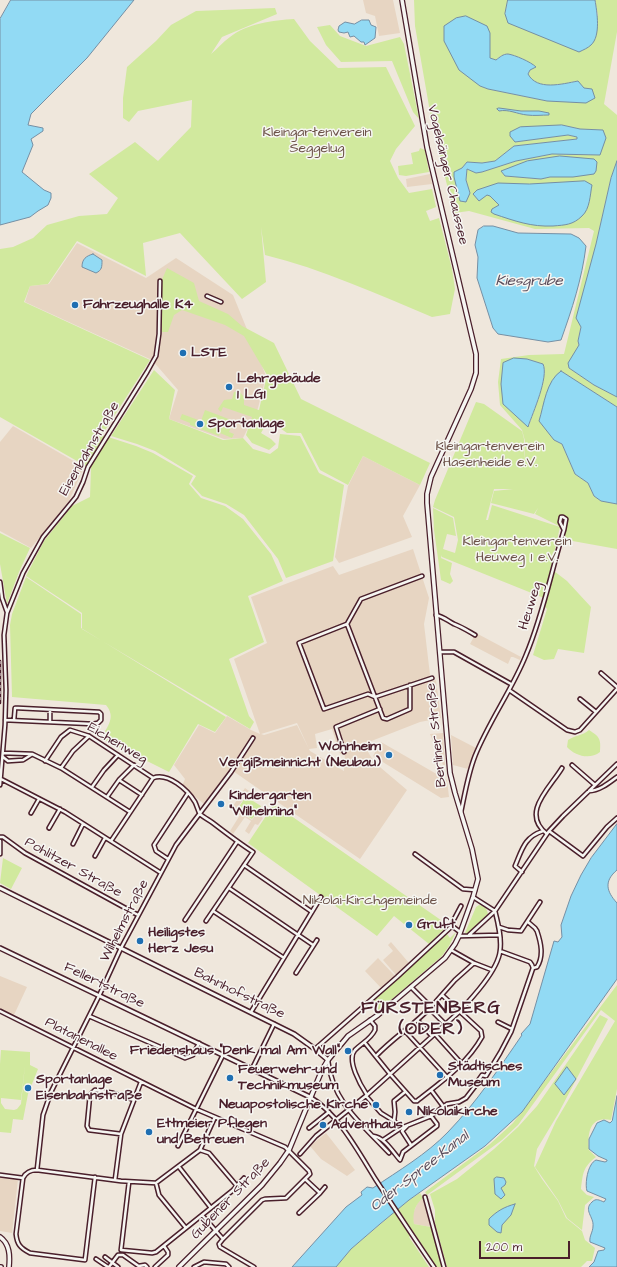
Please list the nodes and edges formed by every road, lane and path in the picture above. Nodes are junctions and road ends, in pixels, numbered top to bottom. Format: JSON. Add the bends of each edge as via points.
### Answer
{"nodes":[{"id":1,"x":402,"y":0,"type":"edge"},
{"id":2,"x":160,"y":281,"type":"dead end"},
{"id":3,"x":207,"y":296,"type":"dead end"},
{"id":4,"x":221,"y":302,"type":"dead end"},
{"id":5,"x":476,"y":354,"type":"joint"},
{"id":6,"x":564,"y":530,"type":"dead end"},
{"id":7,"x":422,"y":576,"type":"dead end"},
{"id":8,"x":0,"y":582,"type":"edge"},
{"id":9,"x":7,"y":613,"type":"junction"},
{"id":10,"x":436,"y":615,"type":"junction"},
{"id":11,"x":347,"y":624,"type":"junction"},
{"id":12,"x":475,"y":635,"type":"dead end"},
{"id":13,"x":440,"y":652,"type":"junction"},
{"id":14,"x":601,"y":673,"type":"dead end"},
{"id":15,"x":432,"y":678,"type":"dead end"},
{"id":16,"x":511,"y":684,"type":"junction"},
{"id":17,"x":410,"y":685,"type":"junction"},
{"id":18,"x":617,"y":688,"type":"edge"},
{"id":19,"x":509,"y":690,"type":"junction"},
{"id":20,"x":375,"y":697,"type":"junction"},
{"id":21,"x":580,"y":699,"type":"dead end"},
{"id":22,"x":380,"y":709,"type":"junction"},
{"id":23,"x":50,"y":710,"type":"junction"},
{"id":24,"x":596,"y":712,"type":"junction"},
{"id":25,"x":5,"y":720,"type":"junction"},
{"id":26,"x":14,"y":720,"type":"junction"},
{"id":27,"x":50,"y":722,"type":"junction"},
{"id":28,"x":89,"y":736,"type":"junction"},
{"id":29,"x":253,"y":738,"type":"dead end"},
{"id":30,"x":344,"y":752,"type":"dead end"},
{"id":31,"x":3,"y":753,"type":"junction"},
{"id":32,"x":32,"y":754,"type":"junction"},
{"id":33,"x":118,"y":755,"type":"junction"},
{"id":34,"x":2,"y":757,"type":"junction"},
{"id":35,"x":45,"y":761,"type":"junction"},
{"id":36,"x":617,"y":764,"type":"edge"},
{"id":37,"x":134,"y":765,"type":"junction"},
{"id":38,"x":572,"y":765,"type":"dead end"},
{"id":39,"x":61,"y":768,"type":"junction"},
{"id":40,"x":562,"y":768,"type":"dead end"},
{"id":41,"x":617,"y":777,"type":"edge"},
{"id":42,"x":153,"y":778,"type":"junction"},
{"id":43,"x":1,"y":779,"type":"edge"},
{"id":44,"x":119,"y":780,"type":"junction"},
{"id":45,"x":0,"y":785,"type":"edge"},
{"id":46,"x":595,"y":785,"type":"junction"},
{"id":47,"x":92,"y":787,"type":"junction"},
{"id":48,"x":588,"y":791,"type":"junction"},
{"id":49,"x":188,"y":793,"type":"junction"},
{"id":50,"x":142,"y":795,"type":"junction"},
{"id":51,"x":107,"y":797,"type":"junction"},
{"id":52,"x":39,"y":799,"type":"junction"},
{"id":53,"x":60,"y":809,"type":"junction"},
{"id":54,"x":130,"y":812,"type":"junction"},
{"id":55,"x":461,"y":812,"type":"junction"},
{"id":56,"x":200,"y":813,"type":"junction"},
{"id":57,"x":31,"y":814,"type":"dead end"},
{"id":58,"x":617,"y":818,"type":"edge"},
{"id":59,"x":83,"y":824,"type":"junction"},
{"id":60,"x":49,"y":828,"type":"dead end"},
{"id":61,"x":543,"y":831,"type":"junction"},
{"id":62,"x":548,"y":833,"type":"junction"},
{"id":63,"x":0,"y":837,"type":"edge"},
{"id":64,"x":105,"y":838,"type":"junction"},
{"id":65,"x":0,"y":841,"type":"edge"},
{"id":66,"x":110,"y":841,"type":"junction"},
{"id":67,"x":237,"y":842,"type":"junction"},
{"id":68,"x":73,"y":844,"type":"dead end"},
{"id":69,"x":0,"y":854,"type":"edge"},
{"id":70,"x":415,"y":854,"type":"dead end"},
{"id":71,"x":95,"y":856,"type":"dead end"},
{"id":72,"x":168,"y":859,"type":"junction"},
{"id":73,"x":244,"y":865,"type":"junction"},
{"id":74,"x":522,"y":872,"type":"junction"},
{"id":75,"x":161,"y":873,"type":"junction"},
{"id":76,"x":0,"y":888,"type":"edge"},
{"id":77,"x":229,"y":888,"type":"junction"},
{"id":78,"x":475,"y":890,"type":"junction"},
{"id":79,"x":321,"y":897,"type":"dead end"},
{"id":80,"x":473,"y":897,"type":"junction"},
{"id":81,"x":540,"y":902,"type":"dead end"},
{"id":82,"x":461,"y":906,"type":"dead end"},
{"id":83,"x":213,"y":911,"type":"junction"},
{"id":84,"x":495,"y":911,"type":"junction"},
{"id":85,"x":312,"y":912,"type":"junction"},
{"id":86,"x":138,"y":915,"type":"junction"},
{"id":87,"x":185,"y":920,"type":"dead end"},
{"id":88,"x":206,"y":921,"type":"dead end"},
{"id":89,"x":528,"y":922,"type":"junction"},
{"id":90,"x":452,"y":926,"type":"junction"},
{"id":91,"x":498,"y":927,"type":"junction"},
{"id":92,"x":460,"y":934,"type":"junction"},
{"id":93,"x":298,"y":935,"type":"junction"},
{"id":94,"x":499,"y":935,"type":"junction"},
{"id":95,"x":469,"y":936,"type":"junction"},
{"id":96,"x":317,"y":940,"type":"dead end"},
{"id":97,"x":313,"y":945,"type":"junction"},
{"id":98,"x":0,"y":948,"type":"edge"},
{"id":99,"x":121,"y":948,"type":"junction"},
{"id":100,"x":451,"y":950,"type":"junction"},
{"id":101,"x":500,"y":951,"type":"junction"},
{"id":102,"x":284,"y":958,"type":"junction"},
{"id":103,"x":474,"y":963,"type":"junction"},
{"id":104,"x":533,"y":968,"type":"junction"},
{"id":105,"x":492,"y":970,"type":"junction"},
{"id":106,"x":296,"y":973,"type":"dead end"},
{"id":107,"x":411,"y":987,"type":"junction"},
{"id":108,"x":442,"y":995,"type":"junction"},
{"id":109,"x":99,"y":996,"type":"junction"},
{"id":110,"x":431,"y":1008,"type":"junction"},
{"id":111,"x":0,"y":1011,"type":"edge"},
{"id":112,"x":251,"y":1012,"type":"junction"},
{"id":113,"x":459,"y":1012,"type":"junction"},
{"id":114,"x":89,"y":1016,"type":"junction"},
{"id":115,"x":370,"y":1020,"type":"junction"},
{"id":116,"x":418,"y":1021,"type":"junction"},
{"id":117,"x":498,"y":1022,"type":"dead end"},
{"id":118,"x":274,"y":1024,"type":"junction"},
{"id":119,"x":445,"y":1024,"type":"junction"},
{"id":120,"x":512,"y":1029,"type":"junction"},
{"id":121,"x":404,"y":1031,"type":"junction"},
{"id":122,"x":435,"y":1034,"type":"junction"},
{"id":123,"x":432,"y":1036,"type":"junction"},
{"id":124,"x":199,"y":1043,"type":"junction"},
{"id":125,"x":365,"y":1043,"type":"junction"},
{"id":126,"x":73,"y":1047,"type":"junction"},
{"id":127,"x":420,"y":1047,"type":"junction"},
{"id":128,"x":315,"y":1049,"type":"junction"},
{"id":129,"x":223,"y":1055,"type":"junction"},
{"id":130,"x":376,"y":1056,"type":"junction"},
{"id":131,"x":328,"y":1060,"type":"junction"},
{"id":132,"x":462,"y":1064,"type":"junction"},
{"id":133,"x":252,"y":1069,"type":"junction"},
{"id":134,"x":390,"y":1074,"type":"junction"},
{"id":135,"x":447,"y":1077,"type":"junction"},
{"id":136,"x":141,"y":1082,"type":"junction"},
{"id":137,"x":430,"y":1090,"type":"junction"},
{"id":138,"x":405,"y":1092,"type":"junction"},
{"id":139,"x":366,"y":1095,"type":"junction"},
{"id":140,"x":310,"y":1097,"type":"junction"},
{"id":141,"x":134,"y":1100,"type":"junction"},
{"id":142,"x":443,"y":1106,"type":"junction"},
{"id":143,"x":196,"y":1110,"type":"junction"},
{"id":144,"x":348,"y":1110,"type":"junction"},
{"id":145,"x":329,"y":1112,"type":"junction"},
{"id":146,"x":432,"y":1116,"type":"junction"},
{"id":147,"x":215,"y":1117,"type":"junction"},
{"id":148,"x":336,"y":1119,"type":"junction"},
{"id":149,"x":394,"y":1121,"type":"junction"},
{"id":150,"x":408,"y":1126,"type":"junction"},
{"id":151,"x":309,"y":1128,"type":"dead end"},
{"id":152,"x":401,"y":1128,"type":"junction"},
{"id":153,"x":121,"y":1134,"type":"junction"},
{"id":154,"x":373,"y":1136,"type":"junction"},
{"id":155,"x":383,"y":1140,"type":"junction"},
{"id":156,"x":411,"y":1145,"type":"junction"},
{"id":157,"x":178,"y":1146,"type":"dead end"},
{"id":158,"x":200,"y":1150,"type":"junction"},
{"id":159,"x":289,"y":1150,"type":"junction"},
{"id":160,"x":389,"y":1153,"type":"dead end"},
{"id":161,"x":300,"y":1154,"type":"dead end"},
{"id":162,"x":178,"y":1167,"type":"junction"},
{"id":163,"x":37,"y":1170,"type":"junction"},
{"id":164,"x":0,"y":1175,"type":"edge"},
{"id":165,"x":95,"y":1177,"type":"junction"},
{"id":166,"x":23,"y":1178,"type":"junction"},
{"id":167,"x":244,"y":1178,"type":"dead end"},
{"id":168,"x":305,"y":1179,"type":"junction"},
{"id":169,"x":115,"y":1180,"type":"junction"},
{"id":170,"x":129,"y":1182,"type":"junction"},
{"id":171,"x":156,"y":1183,"type":"junction"},
{"id":172,"x":237,"y":1186,"type":"junction"},
{"id":173,"x":325,"y":1188,"type":"dead end"},
{"id":174,"x":320,"y":1193,"type":"junction"},
{"id":175,"x":425,"y":1197,"type":"dead end"},
{"id":176,"x":211,"y":1208,"type":"junction"},
{"id":177,"x":299,"y":1213,"type":"dead end"},
{"id":178,"x":202,"y":1215,"type":"junction"},
{"id":179,"x":186,"y":1228,"type":"junction"},
{"id":180,"x":216,"y":1231,"type":"junction"},
{"id":181,"x":0,"y":1237,"type":"edge"},
{"id":182,"x":223,"y":1239,"type":"junction"},
{"id":183,"x":164,"y":1246,"type":"junction"},
{"id":184,"x":105,"y":1257,"type":"dead end"},
{"id":185,"x":96,"y":1259,"type":"dead end"},
{"id":186,"x":112,"y":1263,"type":"junction"},
{"id":187,"x":139,"y":1266,"type":"edge"},
{"id":188,"x":181,"y":1266,"type":"edge"},
{"id":189,"x":9,"y":1267,"type":"edge"},
{"id":190,"x":109,"y":1267,"type":"edge"},
{"id":191,"x":118,"y":1267,"type":"edge"},
{"id":192,"x":147,"y":1267,"type":"edge"},
{"id":193,"x":155,"y":1267,"type":"edge"},
{"id":194,"x":194,"y":1267,"type":"edge"},
{"id":195,"x":230,"y":1267,"type":"edge"},
{"id":196,"x":254,"y":1267,"type":"edge"},
{"id":197,"x":434,"y":1267,"type":"edge"},
{"id":198,"x":444,"y":1267,"type":"edge"}],
"edges":[{"from":1,"to":5,"type":"main road","name":"Vogelsänger Chaussee","via":[[427,147]]},
{"from":2,"to":9,"type":"street","name":"Eisenbahnstraße","via":[[159,335],[155,359],[88,467],[76,497],[43,537],[23,573]]},
{"from":3,"to":4,"type":"street"},
{"from":5,"to":10,"type":"main road","name":"Berliner Straße","via":[[476,373],[471,388],[437,462],[427,494]]},
{"from":6,"to":16,"type":"street","name":"Heuweg","via":[[526,656]]},
{"from":7,"to":11,"type":"street","via":[[360,600]]},
{"from":8,"to":9,"type":"street"},
{"from":9,"to":25,"type":"street","name":"Eisenbahnstraße","via":[[4,635]]},
{"from":10,"to":12,"type":"street"},
{"from":10,"to":13,"type":"main road","name":"Berliner Straße"},
{"from":11,"to":20,"type":"street"},
{"from":11,"to":20,"type":"street","via":[[299,643],[324,709],[368,694]]},
{"from":13,"to":16,"type":"street","via":[[454,652]]},
{"from":13,"to":55,"type":"main road","name":"Berliner Straße","via":[[450,773]]},
{"from":14,"to":18,"type":"street"},
{"from":15,"to":17,"type":"street"},
{"from":16,"to":19,"type":"street","name":"Heuweg"},
{"from":17,"to":20,"type":"street"},
{"from":17,"to":22,"type":"street","via":[[410,709],[387,719],[383,718]]},
{"from":18,"to":24,"type":"street"},
{"from":19,"to":24,"type":"street","via":[[570,732],[580,730]]},
{"from":19,"to":55,"type":"street","name":"Heuweg","via":[[473,760]]},
{"from":20,"to":22,"type":"street"},
{"from":21,"to":24,"type":"street"},
{"from":22,"to":30,"type":"street","via":[[336,727]]},
{"from":23,"to":26,"type":"street","via":[[15,708]]},
{"from":23,"to":27,"type":"street"},
{"from":23,"to":27,"type":"street","via":[[99,712],[101,720],[98,723]]},
{"from":25,"to":26,"type":"street"},
{"from":25,"to":31,"type":"street","name":"Eisenbahnstraße"},
{"from":26,"to":27,"type":"street"},
{"from":28,"to":33,"type":"street","name":"Eichenweg"},
{"from":28,"to":35,"type":"street","name":"Eichenweg","via":[[70,730],[61,737]]},
{"from":28,"to":39,"type":"street","via":[[73,751]]},
{"from":29,"to":56,"type":"street","name":"Wilhelmstraße"},
{"from":31,"to":32,"type":"street"},
{"from":31,"to":34,"type":"street","name":"Eisenbahnstraße"},
{"from":32,"to":34,"type":"street","via":[[23,760],[8,761]]},
{"from":32,"to":35,"type":"street"},
{"from":33,"to":37,"type":"street","name":"Eichenweg"},
{"from":33,"to":47,"type":"street"},
{"from":34,"to":43,"type":"street","name":"Eisenbahnstraße"},
{"from":35,"to":39,"type":"street"},
{"from":36,"to":46,"type":"street"},
{"from":37,"to":42,"type":"street","name":"Eichenweg"},
{"from":37,"to":44,"type":"street"},
{"from":38,"to":46,"type":"street"},
{"from":39,"to":47,"type":"street"},
{"from":40,"to":61,"type":"street","via":[[538,804],[535,814],[539,828]]},
{"from":41,"to":48,"type":"street","via":[[594,791]]},
{"from":42,"to":49,"type":"street","name":"Eichenweg","via":[[163,776]]},
{"from":42,"to":50,"type":"street"},
{"from":43,"to":45,"type":"street","name":"Eisenbahnstraße"},
{"from":43,"to":52,"type":"street"},
{"from":44,"to":50,"type":"street"},
{"from":44,"to":51,"type":"street"},
{"from":46,"to":48,"type":"street"},
{"from":47,"to":51,"type":"street"},
{"from":48,"to":62,"type":"street"},
{"from":49,"to":56,"type":"street","name":"Eichenweg"},
{"from":49,"to":72,"type":"street","via":[[154,845],[156,851]]},
{"from":50,"to":54,"type":"street"},
{"from":51,"to":54,"type":"street"},
{"from":52,"to":53,"type":"street"},
{"from":52,"to":57,"type":"street"},
{"from":53,"to":59,"type":"street"},
{"from":53,"to":60,"type":"street"},
{"from":54,"to":66,"type":"street"},
{"from":55,"to":78,"type":"main road","name":"Berliner Straße","via":[[477,870]]},
{"from":56,"to":67,"type":"street"},
{"from":56,"to":72,"type":"street","name":"Wilhelmstraße"},
{"from":58,"to":62,"type":"street","via":[[583,856]]},
{"from":59,"to":64,"type":"street"},
{"from":59,"to":68,"type":"street"},
{"from":61,"to":62,"type":"street"},
{"from":61,"to":74,"type":"street","via":[[529,838],[525,844],[515,866]]},
{"from":62,"to":74,"type":"street"},
{"from":63,"to":86,"type":"street","name":"Pohlitzer Straße"},
{"from":64,"to":66,"type":"street"},
{"from":64,"to":71,"type":"street"},
{"from":65,"to":69,"type":"street"},
{"from":66,"to":75,"type":"street"},
{"from":67,"to":73,"type":"street","via":[[253,852]]},
{"from":67,"to":87,"type":"street"},
{"from":70,"to":78,"type":"street","via":[[463,888]]},
{"from":72,"to":75,"type":"street","name":"Wilhelmstraße"},
{"from":73,"to":77,"type":"street"},
{"from":73,"to":85,"type":"street"},
{"from":74,"to":84,"type":"street"},
{"from":75,"to":86,"type":"street","name":"Wilhelmstraße"},
{"from":76,"to":99,"type":"street","name":"Bahnhofstraße"},
{"from":77,"to":83,"type":"street"},
{"from":77,"to":93,"type":"street"},
{"from":78,"to":80,"type":"main road","name":"Berliner Straße"},
{"from":79,"to":85,"type":"street"},
{"from":80,"to":84,"type":"street"},
{"from":80,"to":92,"type":"main road","name":"Berliner Straße"},
{"from":81,"to":89,"type":"street"},
{"from":82,"to":90,"type":"street"},
{"from":83,"to":88,"type":"street"},
{"from":83,"to":102,"type":"street"},
{"from":84,"to":91,"type":"street"},
{"from":84,"to":95,"type":"street"},
{"from":85,"to":93,"type":"street"},
{"from":86,"to":99,"type":"street","name":"Wilhelmstraße"},
{"from":89,"to":91,"type":"street","via":[[521,931]]},
{"from":89,"to":104,"type":"street","via":[[537,931],[542,953],[537,967]]},
{"from":90,"to":92,"type":"street"},
{"from":90,"to":128,"type":"street"},
{"from":91,"to":94,"type":"street"},
{"from":92,"to":95,"type":"street"},
{"from":92,"to":100,"type":"main road","name":"Berliner Straße"},
{"from":93,"to":97,"type":"street"},
{"from":93,"to":102,"type":"street"},
{"from":94,"to":95,"type":"street"},
{"from":94,"to":101,"type":"street"},
{"from":96,"to":97,"type":"street"},
{"from":97,"to":106,"type":"street"},
{"from":98,"to":109,"type":"street","name":"Fellertstraße"},
{"from":99,"to":109,"type":"street","name":"Wilhelmstraße"},
{"from":99,"to":112,"type":"street","name":"Bahnhofstraße"},
{"from":100,"to":103,"type":"street"},
{"from":100,"to":107,"type":"main road","name":"Berliner Straße"},
{"from":101,"to":104,"type":"street","via":[[530,962]]},
{"from":101,"to":105,"type":"street"},
{"from":102,"to":112,"type":"street"},
{"from":103,"to":105,"type":"street"},
{"from":103,"to":108,"type":"street"},
{"from":104,"to":120,"type":"street"},
{"from":105,"to":113,"type":"street","via":[[482,986]]},
{"from":107,"to":110,"type":"street"},
{"from":107,"to":115,"type":"main road","name":"Gubener Straße"},
{"from":108,"to":110,"type":"street"},
{"from":108,"to":113,"type":"street"},
{"from":109,"to":114,"type":"street","name":"Wilhelmstraße"},
{"from":109,"to":124,"type":"street","name":"Fellertstraße"},
{"from":110,"to":116,"type":"street"},
{"from":110,"to":119,"type":"street"},
{"from":111,"to":126,"type":"street","name":"Platanenallee"},
{"from":112,"to":118,"type":"street","name":"Bahnhofstraße"},
{"from":113,"to":119,"type":"street"},
{"from":113,"to":132,"type":"street","via":[[482,1034]]},
{"from":114,"to":124,"type":"street","via":[[185,1058],[193,1055]]},
{"from":114,"to":126,"type":"street","name":"Wilhelmstraße"},
{"from":115,"to":125,"type":"street","via":[[375,1030]]},
{"from":115,"to":131,"type":"main road","name":"Gubener Straße","via":[[348,1036]]},
{"from":116,"to":121,"type":"street"},
{"from":116,"to":123,"type":"street"},
{"from":117,"to":120,"type":"street"},
{"from":118,"to":128,"type":"street","name":"Bahnhofstraße"},
{"from":118,"to":133,"type":"street"},
{"from":119,"to":122,"type":"street"},
{"from":120,"to":142,"type":"street","via":[[486,1076],[482,1076],[466,1098]]},
{"from":121,"to":127,"type":"street"},
{"from":121,"to":130,"type":"street"},
{"from":122,"to":123,"type":"street"},
{"from":122,"to":132,"type":"street"},
{"from":123,"to":127,"type":"street"},
{"from":124,"to":129,"type":"street","name":"Fellertstraße"},
{"from":125,"to":130,"type":"street"},
{"from":125,"to":139,"type":"street","via":[[354,1051],[352,1058]]},
{"from":126,"to":136,"type":"street","name":"Platanenallee"},
{"from":126,"to":163,"type":"street","name":"Wilhelmstraße","via":[[42,1115]]},
{"from":127,"to":134,"type":"street"},
{"from":127,"to":135,"type":"street"},
{"from":128,"to":131,"type":"street","name":"Bahnhofstraße"},
{"from":129,"to":133,"type":"street","name":"Fellertstraße"},
{"from":129,"to":143,"type":"street"},
{"from":130,"to":134,"type":"street"},
{"from":131,"to":140,"type":"main road","name":"Gubener Straße"},
{"from":131,"to":144,"type":"street","via":[[336,1090]]},
{"from":132,"to":135,"type":"street"},
{"from":133,"to":140,"type":"street","name":"Fellertstraße"},
{"from":134,"to":138,"type":"street"},
{"from":134,"to":139,"type":"street"},
{"from":135,"to":137,"type":"street"},
{"from":136,"to":141,"type":"street"},
{"from":136,"to":143,"type":"street","name":"Platanenallee"},
{"from":137,"to":138,"type":"street","via":[[414,1101]]},
{"from":137,"to":142,"type":"street"},
{"from":138,"to":149,"type":"street","via":[[394,1101]]},
{"from":139,"to":144,"type":"street"},
{"from":139,"to":149,"type":"street","via":[[381,1114]]},
{"from":140,"to":145,"type":"street"},
{"from":140,"to":159,"type":"main road","name":"Gubener Straße"},
{"from":141,"to":153,"type":"street"},
{"from":141,"to":153,"type":"street","via":[[95,1090],[90,1095],[87,1126],[89,1130]]},
{"from":142,"to":146,"type":"street"},
{"from":143,"to":147,"type":"street","name":"Platanenallee"},
{"from":143,"to":157,"type":"street"},
{"from":144,"to":148,"type":"street"},
{"from":144,"to":154,"type":"street"},
{"from":145,"to":148,"type":"street"},
{"from":145,"to":151,"type":"street"},
{"from":146,"to":150,"type":"street"},
{"from":146,"to":156,"type":"street","via":[[437,1126]]},
{"from":147,"to":158,"type":"street"},
{"from":147,"to":159,"type":"street","name":"Platanenallee"},
{"from":148,"to":161,"type":"street"},
{"from":148,"to":197,"type":"street"},
{"from":149,"to":152,"type":"street"},
{"from":150,"to":152,"type":"street"},
{"from":150,"to":156,"type":"street","via":[[402,1131]]},
{"from":152,"to":155,"type":"street"},
{"from":153,"to":169,"type":"street"},
{"from":154,"to":155,"type":"street"},
{"from":154,"to":160,"type":"street"},
{"from":155,"to":156,"type":"street","via":[[400,1160],[403,1152]]},
{"from":158,"to":162,"type":"street"},
{"from":158,"to":172,"type":"street","via":[[209,1153]]},
{"from":159,"to":168,"type":"street","via":[[309,1171],[310,1174]]},
{"from":159,"to":180,"type":"main road","name":"Gubener Straße","via":[[270,1176]]},
{"from":162,"to":171,"type":"street"},
{"from":162,"to":176,"type":"street"},
{"from":163,"to":165,"type":"street"},
{"from":163,"to":166,"type":"street","via":[[30,1171]]},
{"from":164,"to":166,"type":"street"},
{"from":165,"to":166,"type":"street","via":[[85,1260],[30,1253],[17,1243]]},
{"from":165,"to":169,"type":"street"},
{"from":167,"to":172,"type":"street"},
{"from":168,"to":174,"type":"street"},
{"from":168,"to":182,"type":"street","via":[[286,1198],[262,1200]]},
{"from":169,"to":170,"type":"street"},
{"from":170,"to":171,"type":"street"},
{"from":170,"to":183,"type":"street","via":[[121,1250],[152,1253]]},
{"from":171,"to":179,"type":"street","via":[[159,1195]]},
{"from":172,"to":176,"type":"street"},
{"from":173,"to":174,"type":"street"},
{"from":174,"to":177,"type":"street"},
{"from":175,"to":198,"type":"street"},
{"from":176,"to":178,"type":"street"},
{"from":178,"to":179,"type":"street"},
{"from":178,"to":180,"type":"street"},
{"from":179,"to":183,"type":"street"},
{"from":180,"to":182,"type":"street"},
{"from":180,"to":188,"type":"main road","name":"Gubener Straße"},
{"from":181,"to":189,"type":"main road","via":[[7,1245]]},
{"from":182,"to":196,"type":"street","via":[[220,1246]]},
{"from":183,"to":193,"type":"street","via":[[168,1255]]},
{"from":184,"to":186,"type":"street"},
{"from":185,"to":190,"type":"street"},
{"from":186,"to":187,"type":"street","via":[[118,1255],[123,1255]]},
{"from":186,"to":190,"type":"street"},
{"from":186,"to":191,"type":"street"},
{"from":187,"to":192,"type":"street"},
{"from":194,"to":195,"type":"street","via":[[204,1262],[226,1264]]}]}
